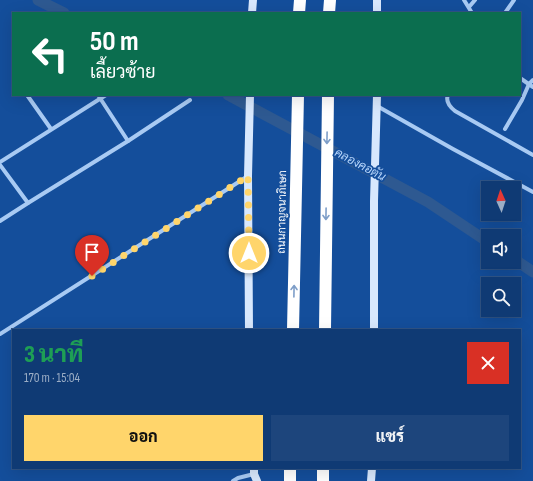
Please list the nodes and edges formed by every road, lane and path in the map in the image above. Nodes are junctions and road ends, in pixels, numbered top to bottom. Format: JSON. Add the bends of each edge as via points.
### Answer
{"nodes":[{"id":1,"x":252,"y":0,"type":"edge"},
{"id":2,"x":300,"y":0,"type":"edge"},
{"id":3,"x":330,"y":0,"type":"edge"},
{"id":4,"x":377,"y":0,"type":"edge"},
{"id":5,"x":464,"y":0,"type":"edge"},
{"id":6,"x":475,"y":0,"type":"edge"},
{"id":7,"x":514,"y":0,"type":"edge"},
{"id":8,"x":469,"y":7,"type":"junction"},
{"id":9,"x":252,"y":12,"type":"edge"},
{"id":10,"x":299,"y":12,"type":"edge"},
{"id":11,"x":329,"y":12,"type":"edge"},
{"id":12,"x":377,"y":12,"type":"edge"},
{"id":13,"x":472,"y":12,"type":"edge"},
{"id":14,"x":506,"y":12,"type":"edge"},
{"id":15,"x":521,"y":79,"type":"edge"},
{"id":16,"x":533,"y":80,"type":"edge"},
{"id":17,"x":531,"y":86,"type":"edge"},
{"id":18,"x":28,"y":96,"type":"edge"},
{"id":19,"x":250,"y":96,"type":"edge"},
{"id":20,"x":298,"y":96,"type":"edge"},
{"id":21,"x":377,"y":96,"type":"edge"},
{"id":22,"x":448,"y":96,"type":"edge"},
{"id":23,"x":99,"y":97,"type":"edge"},
{"id":24,"x":328,"y":98,"type":"edge"},
{"id":25,"x":190,"y":100,"type":"dead end"},
{"id":26,"x":377,"y":105,"type":"junction"},
{"id":27,"x":506,"y":128,"type":"dead end"},
{"id":28,"x":51,"y":129,"type":"junction"},
{"id":29,"x":128,"y":141,"type":"junction"},
{"id":30,"x":533,"y":155,"type":"edge"},
{"id":31,"x":0,"y":164,"type":"edge"},
{"id":32,"x":248,"y":176,"type":"junction"},
{"id":33,"x":533,"y":192,"type":"edge"},
{"id":34,"x":28,"y":203,"type":"junction"},
{"id":35,"x":0,"y":221,"type":"edge"},
{"id":36,"x":249,"y":329,"type":"edge"},
{"id":37,"x":293,"y":329,"type":"edge"},
{"id":38,"x":325,"y":329,"type":"edge"},
{"id":39,"x":374,"y":329,"type":"edge"},
{"id":40,"x":0,"y":334,"type":"edge"},
{"id":41,"x":290,"y":469,"type":"edge"},
{"id":42,"x":323,"y":469,"type":"edge"},
{"id":43,"x":372,"y":469,"type":"edge"},
{"id":44,"x":254,"y":476,"type":"edge"},
{"id":45,"x":233,"y":481,"type":"edge"},
{"id":46,"x":290,"y":481,"type":"edge"},
{"id":47,"x":323,"y":481,"type":"edge"},
{"id":48,"x":371,"y":481,"type":"edge"}],
"edges":[{"from":1,"to":9,"type":"main road"},
{"from":2,"to":10,"type":"highway"},
{"from":3,"to":11,"type":"highway"},
{"from":4,"to":12,"type":"main road"},
{"from":5,"to":8,"type":"street"},
{"from":6,"to":8,"type":"street"},
{"from":7,"to":14,"type":"street"},
{"from":8,"to":13,"type":"street"},
{"from":15,"to":17,"type":"street"},
{"from":16,"to":17,"type":"street"},
{"from":17,"to":27,"type":"street"},
{"from":18,"to":28,"type":"street"},
{"from":19,"to":32,"type":"main road"},
{"from":37,"to":20,"type":"highway","name":"ถนนกาญจนาภิเษก","one_way":true},
{"from":21,"to":26,"type":"main road"},
{"from":22,"to":30,"type":"street","via":[[449,106],[455,111]]},
{"from":23,"to":28,"type":"street"},
{"from":23,"to":29,"type":"street"},
{"from":24,"to":38,"type":"highway","one_way":true},
{"from":25,"to":29,"type":"street"},
{"from":26,"to":33,"type":"street"},
{"from":26,"to":39,"type":"main road"},
{"from":28,"to":31,"type":"street"},
{"from":29,"to":34,"type":"street"},
{"from":31,"to":34,"type":"street"},
{"from":32,"to":36,"type":"main road"},
{"from":32,"to":40,"type":"street"},
{"from":34,"to":35,"type":"street"},
{"from":41,"to":46,"type":"highway"},
{"from":42,"to":47,"type":"highway"},
{"from":43,"to":48,"type":"main road"},
{"from":44,"to":45,"type":"street"}]}
